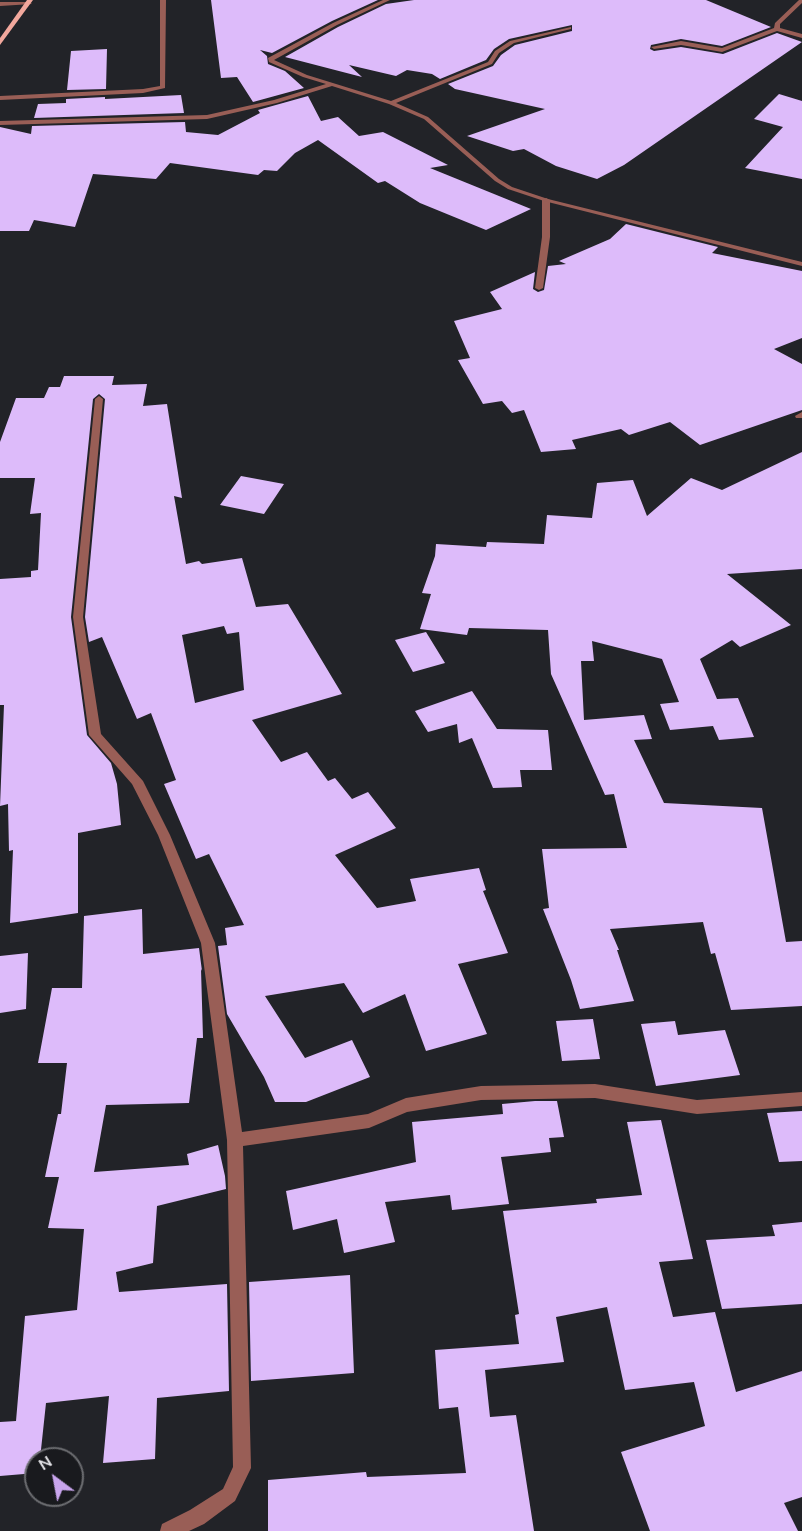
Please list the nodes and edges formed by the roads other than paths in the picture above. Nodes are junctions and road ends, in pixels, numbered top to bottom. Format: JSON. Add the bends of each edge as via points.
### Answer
{"nodes":[{"id":1,"x":163,"y":0,"type":"edge"},
{"id":2,"x":387,"y":0,"type":"edge"},
{"id":3,"x":802,"y":0,"type":"edge"},
{"id":4,"x":30,"y":2,"type":"edge"},
{"id":5,"x":0,"y":4,"type":"edge"},
{"id":6,"x":569,"y":28,"type":"dead end"},
{"id":7,"x":777,"y":29,"type":"junction"},
{"id":8,"x":802,"y":36,"type":"edge"},
{"id":9,"x":0,"y":43,"type":"edge"},
{"id":10,"x":654,"y":47,"type":"dead end"},
{"id":11,"x":330,"y":85,"type":"junction"},
{"id":12,"x":0,"y":98,"type":"edge"},
{"id":13,"x":391,"y":103,"type":"junction"},
{"id":14,"x":0,"y":123,"type":"edge"},
{"id":15,"x":546,"y":200,"type":"junction"},
{"id":16,"x":802,"y":264,"type":"edge"},
{"id":17,"x":539,"y":288,"type":"dead end"},
{"id":18,"x":99,"y":399,"type":"dead end"},
{"id":19,"x":802,"y":1099,"type":"edge"},
{"id":20,"x":235,"y":1140,"type":"junction"},
{"id":21,"x":169,"y":1531,"type":"edge"}],
"edges":[{"from":1,"to":12,"type":"street","via":[[163,87]]},
{"from":2,"to":11,"type":"street","via":[[271,58]]},
{"from":3,"to":7,"type":"street","via":[[777,24]]},
{"from":4,"to":5,"type":"street"},
{"from":4,"to":9,"type":"main road"},
{"from":6,"to":13,"type":"street","via":[[512,42],[497,52],[490,63]]},
{"from":7,"to":8,"type":"street"},
{"from":7,"to":10,"type":"street","via":[[722,50],[681,43]]},
{"from":11,"to":13,"type":"street"},
{"from":11,"to":14,"type":"street","via":[[207,117]]},
{"from":13,"to":15,"type":"street","via":[[426,118],[497,180]]},
{"from":15,"to":16,"type":"street"},
{"from":15,"to":17,"type":"street"},
{"from":18,"to":20,"type":"street","via":[[78,617],[95,735],[137,781],[164,835],[208,944]]},
{"from":19,"to":20,"type":"street","via":[[697,1107],[595,1091],[481,1094],[406,1105],[369,1121]]},
{"from":20,"to":21,"type":"street","via":[[242,1468],[229,1495]]}]}
